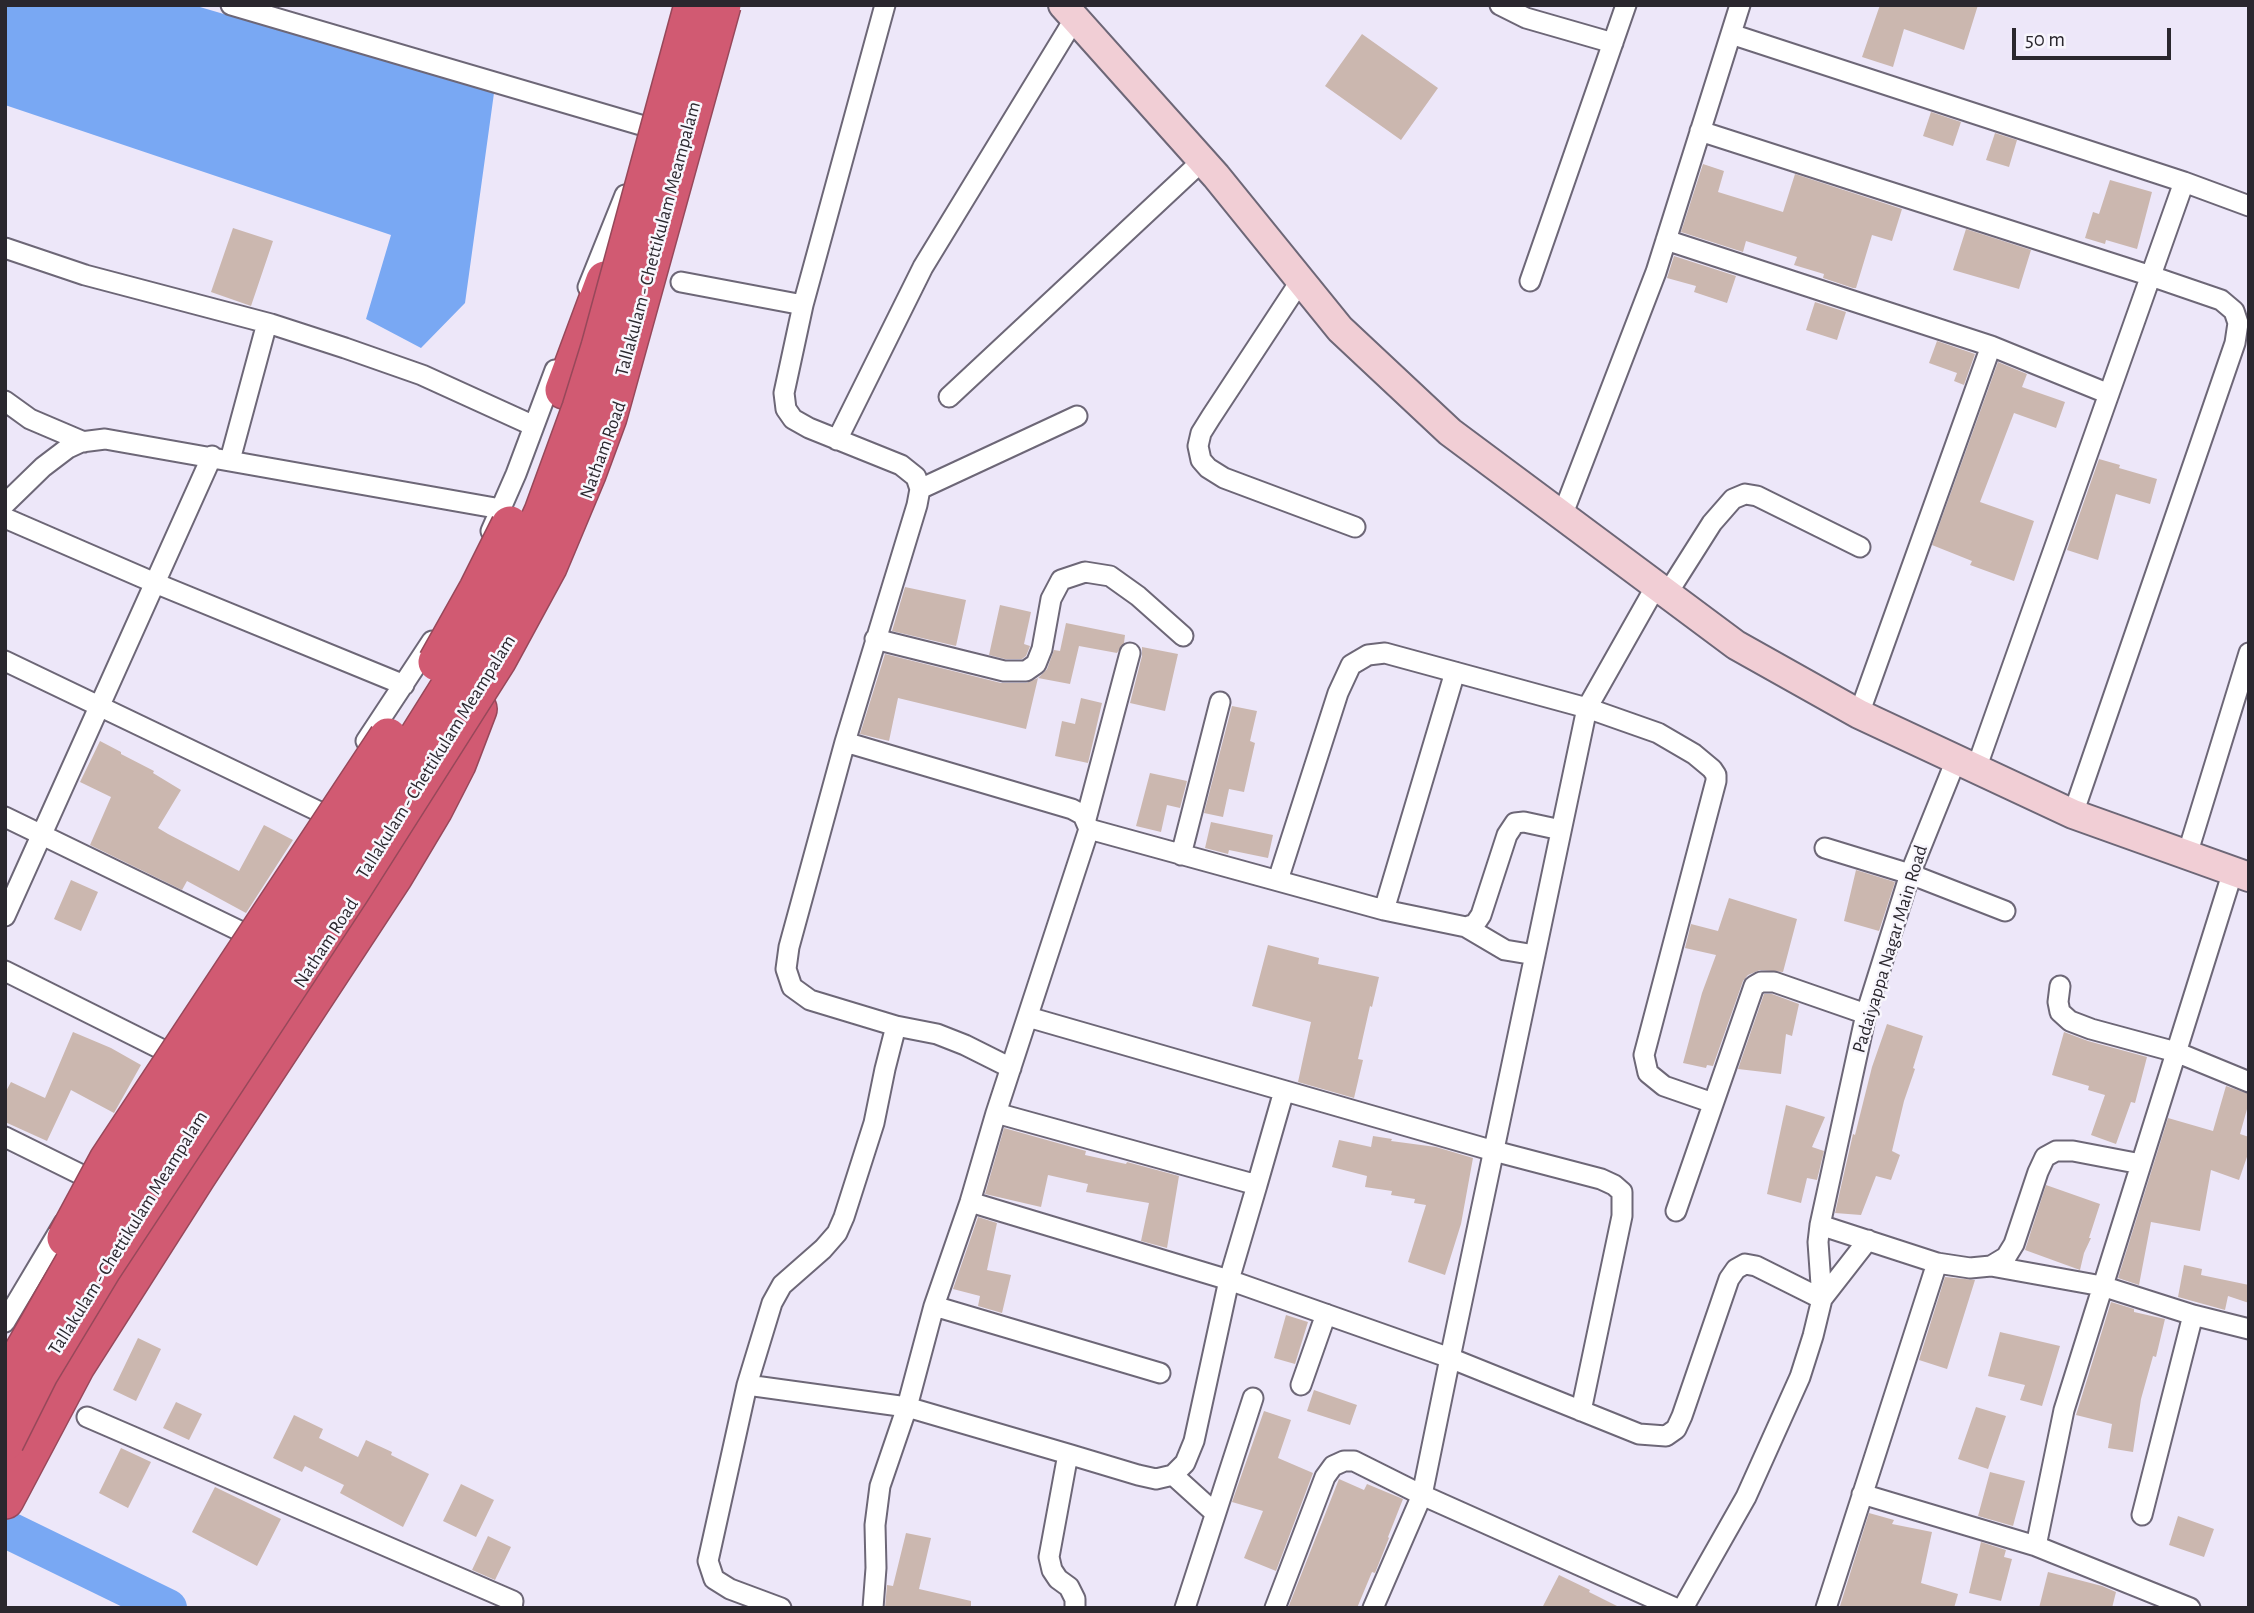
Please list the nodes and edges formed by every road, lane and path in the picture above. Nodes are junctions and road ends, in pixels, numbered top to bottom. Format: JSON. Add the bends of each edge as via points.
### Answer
{"nodes":[{"id":1,"x":231,"y":5,"type":"edge"},
{"id":2,"x":684,"y":5,"type":"edge"},
{"id":3,"x":693,"y":5,"type":"edge"},
{"id":4,"x":722,"y":5,"type":"edge"},
{"id":5,"x":730,"y":5,"type":"edge"},
{"id":6,"x":885,"y":5,"type":"edge"},
{"id":7,"x":1500,"y":5,"type":"edge"},
{"id":8,"x":1626,"y":5,"type":"edge"},
{"id":9,"x":1740,"y":5,"type":"edge"},
{"id":10,"x":1069,"y":11,"type":"edge"},
{"id":11,"x":1731,"y":34,"type":"junction"},
{"id":12,"x":1613,"y":43,"type":"junction"},
{"id":13,"x":1700,"y":131,"type":"junction"},
{"id":14,"x":649,"y":134,"type":"junction"},
{"id":15,"x":1202,"y":161,"type":"junction"},
{"id":16,"x":2184,"y":182,"type":"junction"},
{"id":17,"x":2249,"y":206,"type":"edge"},
{"id":18,"x":1666,"y":240,"type":"junction"},
{"id":19,"x":5,"y":248,"type":"edge"},
{"id":20,"x":618,"y":249,"type":"junction"},
{"id":21,"x":2151,"y":276,"type":"junction"},
{"id":22,"x":1301,"y":280,"type":"junction"},
{"id":23,"x":1530,"y":281,"type":"dead end"},
{"id":24,"x":681,"y":282,"type":"dead end"},
{"id":25,"x":803,"y":305,"type":"junction"},
{"id":26,"x":267,"y":323,"type":"junction"},
{"id":27,"x":1990,"y":346,"type":"junction"},
{"id":28,"x":2109,"y":394,"type":"junction"},
{"id":29,"x":949,"y":397,"type":"dead end"},
{"id":30,"x":5,"y":401,"type":"edge"},
{"id":31,"x":1077,"y":416,"type":"dead end"},
{"id":32,"x":534,"y":426,"type":"junction"},
{"id":33,"x":837,"y":440,"type":"junction"},
{"id":34,"x":84,"y":442,"type":"junction"},
{"id":35,"x":221,"y":458,"type":"junction"},
{"id":36,"x":920,"y":489,"type":"junction"},
{"id":37,"x":5,"y":504,"type":"edge"},
{"id":38,"x":501,"y":509,"type":"junction"},
{"id":39,"x":1562,"y":516,"type":"junction"},
{"id":40,"x":5,"y":518,"type":"edge"},
{"id":41,"x":1355,"y":527,"type":"dead end"},
{"id":42,"x":1860,"y":547,"type":"dead end"},
{"id":43,"x":155,"y":583,"type":"junction"},
{"id":44,"x":1661,"y":590,"type":"junction"},
{"id":45,"x":1184,"y":636,"type":"dead end"},
{"id":46,"x":875,"y":639,"type":"junction"},
{"id":47,"x":1130,"y":653,"type":"dead end"},
{"id":48,"x":2249,"y":653,"type":"edge"},
{"id":49,"x":5,"y":661,"type":"edge"},
{"id":50,"x":1455,"y":672,"type":"junction"},
{"id":51,"x":404,"y":685,"type":"junction"},
{"id":52,"x":1220,"y":702,"type":"dead end"},
{"id":53,"x":100,"y":705,"type":"junction"},
{"id":54,"x":1587,"y":708,"type":"junction"},
{"id":55,"x":478,"y":709,"type":"junction"},
{"id":56,"x":1859,"y":714,"type":"junction"},
{"id":57,"x":845,"y":742,"type":"junction"},
{"id":58,"x":1966,"y":765,"type":"junction"},
{"id":59,"x":320,"y":811,"type":"junction"},
{"id":60,"x":2073,"y":814,"type":"junction"},
{"id":61,"x":5,"y":817,"type":"edge"},
{"id":62,"x":1087,"y":824,"type":"junction"},
{"id":63,"x":346,"y":828,"type":"junction"},
{"id":64,"x":1561,"y":830,"type":"junction"},
{"id":65,"x":42,"y":835,"type":"junction"},
{"id":66,"x":1825,"y":848,"type":"dead end"},
{"id":67,"x":386,"y":852,"type":"junction"},
{"id":68,"x":1181,"y":855,"type":"junction"},
{"id":69,"x":2187,"y":855,"type":"junction"},
{"id":70,"x":1910,"y":874,"type":"junction"},
{"id":71,"x":2241,"y":874,"type":"edge"},
{"id":72,"x":1278,"y":880,"type":"junction"},
{"id":73,"x":1384,"y":910,"type":"junction"},
{"id":74,"x":2005,"y":911,"type":"dead end"},
{"id":75,"x":5,"y":916,"type":"edge"},
{"id":76,"x":1466,"y":927,"type":"junction"},
{"id":77,"x":244,"y":933,"type":"junction"},
{"id":78,"x":1535,"y":955,"type":"junction"},
{"id":79,"x":5,"y":971,"type":"edge"},
{"id":80,"x":2060,"y":986,"type":"dead end"},
{"id":81,"x":1866,"y":1014,"type":"junction"},
{"id":82,"x":1028,"y":1017,"type":"junction"},
{"id":83,"x":896,"y":1026,"type":"junction"},
{"id":84,"x":2176,"y":1052,"type":"junction"},
{"id":85,"x":169,"y":1053,"type":"junction"},
{"id":86,"x":1011,"y":1068,"type":"junction"},
{"id":87,"x":2249,"y":1082,"type":"edge"},
{"id":88,"x":1284,"y":1091,"type":"junction"},
{"id":89,"x":1713,"y":1103,"type":"junction"},
{"id":90,"x":996,"y":1113,"type":"junction"},
{"id":91,"x":5,"y":1138,"type":"edge"},
{"id":92,"x":1494,"y":1152,"type":"junction"},
{"id":93,"x":2141,"y":1164,"type":"junction"},
{"id":94,"x":90,"y":1179,"type":"junction"},
{"id":95,"x":1257,"y":1185,"type":"junction"},
{"id":96,"x":970,"y":1202,"type":"junction"},
{"id":97,"x":1676,"y":1211,"type":"dead end"},
{"id":98,"x":1820,"y":1225,"type":"junction"},
{"id":99,"x":1868,"y":1240,"type":"junction"},
{"id":100,"x":1937,"y":1263,"type":"junction"},
{"id":101,"x":1991,"y":1266,"type":"junction"},
{"id":102,"x":1229,"y":1280,"type":"junction"},
{"id":103,"x":2102,"y":1286,"type":"junction"},
{"id":104,"x":1822,"y":1299,"type":"junction"},
{"id":105,"x":934,"y":1306,"type":"junction"},
{"id":106,"x":1326,"y":1314,"type":"junction"},
{"id":107,"x":2193,"y":1315,"type":"junction"},
{"id":108,"x":12,"y":1324,"type":"edge"},
{"id":109,"x":2249,"y":1329,"type":"edge"},
{"id":110,"x":1450,"y":1358,"type":"junction"},
{"id":111,"x":5,"y":1367,"type":"edge"},
{"id":112,"x":1160,"y":1373,"type":"dead end"},
{"id":113,"x":5,"y":1383,"type":"edge"},
{"id":114,"x":747,"y":1385,"type":"junction"},
{"id":115,"x":1301,"y":1385,"type":"dead end"},
{"id":116,"x":1253,"y":1398,"type":"dead end"},
{"id":117,"x":907,"y":1407,"type":"junction"},
{"id":118,"x":1581,"y":1411,"type":"junction"},
{"id":119,"x":87,"y":1417,"type":"dead end"},
{"id":120,"x":5,"y":1443,"type":"edge"},
{"id":121,"x":1068,"y":1454,"type":"junction"},
{"id":122,"x":5,"y":1461,"type":"edge"},
{"id":123,"x":1173,"y":1475,"type":"junction"},
{"id":124,"x":1862,"y":1494,"type":"junction"},
{"id":125,"x":1422,"y":1495,"type":"junction"},
{"id":126,"x":5,"y":1500,"type":"edge"},
{"id":127,"x":1215,"y":1513,"type":"junction"},
{"id":128,"x":2141,"y":1515,"type":"dead end"},
{"id":129,"x":2036,"y":1546,"type":"junction"},
{"id":130,"x":512,"y":1608,"type":"edge"},
{"id":131,"x":781,"y":1608,"type":"edge"},
{"id":132,"x":873,"y":1608,"type":"edge"},
{"id":133,"x":1075,"y":1608,"type":"edge"},
{"id":134,"x":1185,"y":1608,"type":"edge"},
{"id":135,"x":1275,"y":1608,"type":"edge"},
{"id":136,"x":1373,"y":1608,"type":"edge"},
{"id":137,"x":1675,"y":1608,"type":"edge"},
{"id":138,"x":1683,"y":1608,"type":"edge"},
{"id":139,"x":1826,"y":1608,"type":"edge"},
{"id":140,"x":2190,"y":1608,"type":"edge"}],
"edges":[{"from":1,"to":14,"type":"street"},
{"from":2,"to":14,"type":"main road"},
{"from":3,"to":108,"type":"highway","name":"Tallakulam - Chettikulam Meampalam","bridge":true,"via":[[582,408],[543,512],[492,619],[76,1259]]},
{"from":4,"to":120,"type":"highway","name":"Tallakulam - Chettikulam Meampalam","bridge":true,"via":[[608,418],[548,567],[492,669],[103,1268],[39,1374]]},
{"from":5,"to":55,"type":"main road","name":"Natham Road","via":[[616,418],[550,583]]},
{"from":6,"to":25,"type":"street"},
{"from":7,"to":12,"type":"street","via":[[1526,18]]},
{"from":8,"to":12,"type":"street"},
{"from":9,"to":11,"type":"street"},
{"from":10,"to":15,"type":"main road"},
{"from":10,"to":33,"type":"street","via":[[923,267]]},
{"from":11,"to":13,"type":"street"},
{"from":11,"to":16,"type":"street"},
{"from":12,"to":23,"type":"street"},
{"from":13,"to":18,"type":"street"},
{"from":13,"to":21,"type":"street"},
{"from":14,"to":20,"type":"main road"},
{"from":14,"to":32,"type":"street"},
{"from":15,"to":22,"type":"main road"},
{"from":15,"to":29,"type":"street"},
{"from":16,"to":17,"type":"street"},
{"from":16,"to":21,"type":"street","name":"Padaiyappa Nagar Main Road"},
{"from":18,"to":27,"type":"street"},
{"from":18,"to":39,"type":"street"},
{"from":19,"to":26,"type":"street","via":[[85,275]]},
{"from":20,"to":63,"type":"main road","via":[[574,402],[510,559],[460,653]]},
{"from":20,"to":108,"type":"highway","bridge":true,"via":[[519,506],[453,635],[103,1168],[49,1275]]},
{"from":21,"to":28,"type":"street","name":"Padaiyappa Nagar Main Road"},
{"from":21,"to":60,"type":"street","via":[[2221,300],[2234,311],[2238,323]]},
{"from":22,"to":39,"type":"main road","via":[[1340,329],[1450,432]]},
{"from":22,"to":41,"type":"street","via":[[1201,433],[1201,460],[1224,478]]},
{"from":24,"to":25,"type":"street"},
{"from":25,"to":33,"type":"street","via":[[784,393],[786,409],[793,419]]},
{"from":26,"to":32,"type":"street","via":[[394,364]]},
{"from":26,"to":35,"type":"street"},
{"from":27,"to":28,"type":"street"},
{"from":27,"to":56,"type":"street"},
{"from":28,"to":58,"type":"street","name":"Padaiyappa Nagar Main Road"},
{"from":30,"to":34,"type":"street","via":[[30,419]]},
{"from":31,"to":36,"type":"street"},
{"from":32,"to":38,"type":"street"},
{"from":33,"to":36,"type":"street","via":[[901,465],[916,477]]},
{"from":34,"to":35,"type":"street","via":[[105,439]]},
{"from":34,"to":37,"type":"street","via":[[56,456]]},
{"from":35,"to":38,"type":"street"},
{"from":35,"to":43,"type":"street"},
{"from":36,"to":46,"type":"street"},
{"from":38,"to":51,"type":"street","via":[[460,593]]},
{"from":39,"to":44,"type":"main road"},
{"from":40,"to":43,"type":"street"},
{"from":42,"to":44,"type":"street","via":[[1758,496],[1745,494],[1733,499]]},
{"from":43,"to":51,"type":"street"},
{"from":43,"to":53,"type":"street"},
{"from":44,"to":54,"type":"street"},
{"from":44,"to":56,"type":"main road","via":[[1736,645]]},
{"from":45,"to":46,"type":"street","via":[[1110,576],[1085,572],[1061,580],[1051,599],[1042,649],[1036,664],[1026,671],[1004,671]]},
{"from":46,"to":57,"type":"street"},
{"from":47,"to":62,"type":"street"},
{"from":48,"to":69,"type":"street"},
{"from":49,"to":53,"type":"street"},
{"from":50,"to":54,"type":"street"},
{"from":50,"to":72,"type":"street","via":[[1385,653],[1352,664],[1338,693]]},
{"from":50,"to":73,"type":"street"},
{"from":51,"to":59,"type":"street"},
{"from":52,"to":68,"type":"street"},
{"from":53,"to":59,"type":"street"},
{"from":53,"to":65,"type":"street"},
{"from":54,"to":64,"type":"street"},
{"from":54,"to":89,"type":"street","via":[[1658,733],[1694,754],[1716,775],[1644,1055],[1648,1073],[1664,1086]]},
{"from":55,"to":67,"type":"main road","name":"Natham Road"},
{"from":55,"to":126,"type":"highway","via":[[448,785],[394,876],[76,1367]]},
{"from":56,"to":58,"type":"main road"},
{"from":57,"to":62,"type":"street","via":[[1072,808]]},
{"from":57,"to":83,"type":"street","via":[[786,970],[792,987],[810,1000]]},
{"from":58,"to":60,"type":"main road"},
{"from":58,"to":70,"type":"street","name":"Padaiyappa Nagar Main Road"},
{"from":59,"to":63,"type":"street"},
{"from":59,"to":77,"type":"street"},
{"from":60,"to":69,"type":"main road"},
{"from":61,"to":65,"type":"street"},
{"from":62,"to":68,"type":"street"},
{"from":62,"to":82,"type":"street"},
{"from":63,"to":67,"type":"street"},
{"from":63,"to":111,"type":"main road","via":[[79,1239]]},
{"from":64,"to":76,"type":"street","via":[[1515,823],[1480,915],[1475,924]]},
{"from":64,"to":78,"type":"street"},
{"from":65,"to":75,"type":"street"},
{"from":65,"to":77,"type":"street"},
{"from":66,"to":70,"type":"street"},
{"from":67,"to":122,"type":"main road","name":"Natham Road","via":[[98,1292]]},
{"from":68,"to":72,"type":"street"},
{"from":69,"to":71,"type":"main road"},
{"from":70,"to":74,"type":"street"},
{"from":70,"to":81,"type":"street","name":"Padaiyappa Nagar Main Road"},
{"from":71,"to":84,"type":"street"},
{"from":72,"to":73,"type":"street"},
{"from":73,"to":76,"type":"street"},
{"from":76,"to":78,"type":"street","via":[[1505,950]]},
{"from":77,"to":85,"type":"street"},
{"from":78,"to":92,"type":"street"},
{"from":79,"to":85,"type":"street"},
{"from":80,"to":84,"type":"street","via":[[2060,1012],[2070,1021]]},
{"from":81,"to":89,"type":"street","via":[[1774,982],[1754,986]]},
{"from":81,"to":98,"type":"street","name":"Padaiyappa Nagar Main Road"},
{"from":82,"to":86,"type":"street"},
{"from":82,"to":88,"type":"street"},
{"from":83,"to":86,"type":"street","via":[[937,1034]]},
{"from":83,"to":114,"type":"street","via":[[874,1123],[844,1217],[824,1250],[782,1285]]},
{"from":84,"to":87,"type":"street"},
{"from":84,"to":93,"type":"street"},
{"from":85,"to":94,"type":"street"},
{"from":86,"to":90,"type":"street"},
{"from":88,"to":92,"type":"street"},
{"from":88,"to":95,"type":"street"},
{"from":89,"to":97,"type":"street"},
{"from":90,"to":95,"type":"street"},
{"from":90,"to":96,"type":"street"},
{"from":91,"to":94,"type":"street"},
{"from":92,"to":110,"type":"street"},
{"from":92,"to":118,"type":"street","via":[[1601,1179],[1622,1192],[1622,1216]]},
{"from":93,"to":101,"type":"street","via":[[2073,1151],[2056,1151],[2045,1157],[2014,1244],[2006,1257]]},
{"from":93,"to":103,"type":"street"},
{"from":94,"to":108,"type":"street"},
{"from":95,"to":102,"type":"street"},
{"from":96,"to":102,"type":"street"},
{"from":96,"to":105,"type":"street"},
{"from":98,"to":99,"type":"street"},
{"from":98,"to":104,"type":"street","name":"Padaiyappa Nagar Main Road"},
{"from":99,"to":100,"type":"street"},
{"from":99,"to":104,"type":"street"},
{"from":100,"to":101,"type":"street"},
{"from":100,"to":124,"type":"street"},
{"from":101,"to":103,"type":"street"},
{"from":102,"to":106,"type":"street"},
{"from":102,"to":123,"type":"street","via":[[1194,1441],[1185,1463]]},
{"from":103,"to":107,"type":"street"},
{"from":103,"to":129,"type":"street","via":[[2064,1410]]},
{"from":104,"to":118,"type":"street","via":[[1745,1264],[1729,1279],[1676,1429],[1666,1436],[1639,1434]]},
{"from":104,"to":138,"type":"street","via":[[1800,1377],[1746,1497]]},
{"from":105,"to":112,"type":"street"},
{"from":105,"to":117,"type":"street"},
{"from":106,"to":110,"type":"street"},
{"from":106,"to":115,"type":"street"},
{"from":107,"to":109,"type":"street"},
{"from":107,"to":128,"type":"street"},
{"from":108,"to":113,"type":"highway","name":"Tallakulam - Chettikulam Meampalam","bridge":true},
{"from":110,"to":118,"type":"street"},
{"from":110,"to":125,"type":"street"},
{"from":114,"to":117,"type":"street"},
{"from":114,"to":131,"type":"street","via":[[708,1561],[714,1579]]},
{"from":116,"to":127,"type":"street"},
{"from":117,"to":121,"type":"street"},
{"from":117,"to":132,"type":"street","via":[[880,1486]]},
{"from":119,"to":130,"type":"street","via":[[513,1601]]},
{"from":121,"to":123,"type":"street","via":[[1156,1479]]},
{"from":121,"to":133,"type":"street","via":[[1049,1557],[1058,1579],[1069,1587]]},
{"from":123,"to":127,"type":"street"},
{"from":124,"to":129,"type":"street"},
{"from":124,"to":139,"type":"street"},
{"from":125,"to":135,"type":"street","via":[[1354,1461],[1333,1466]]},
{"from":125,"to":136,"type":"street"},
{"from":125,"to":137,"type":"street"},
{"from":127,"to":134,"type":"street"},
{"from":129,"to":140,"type":"street"}]}
